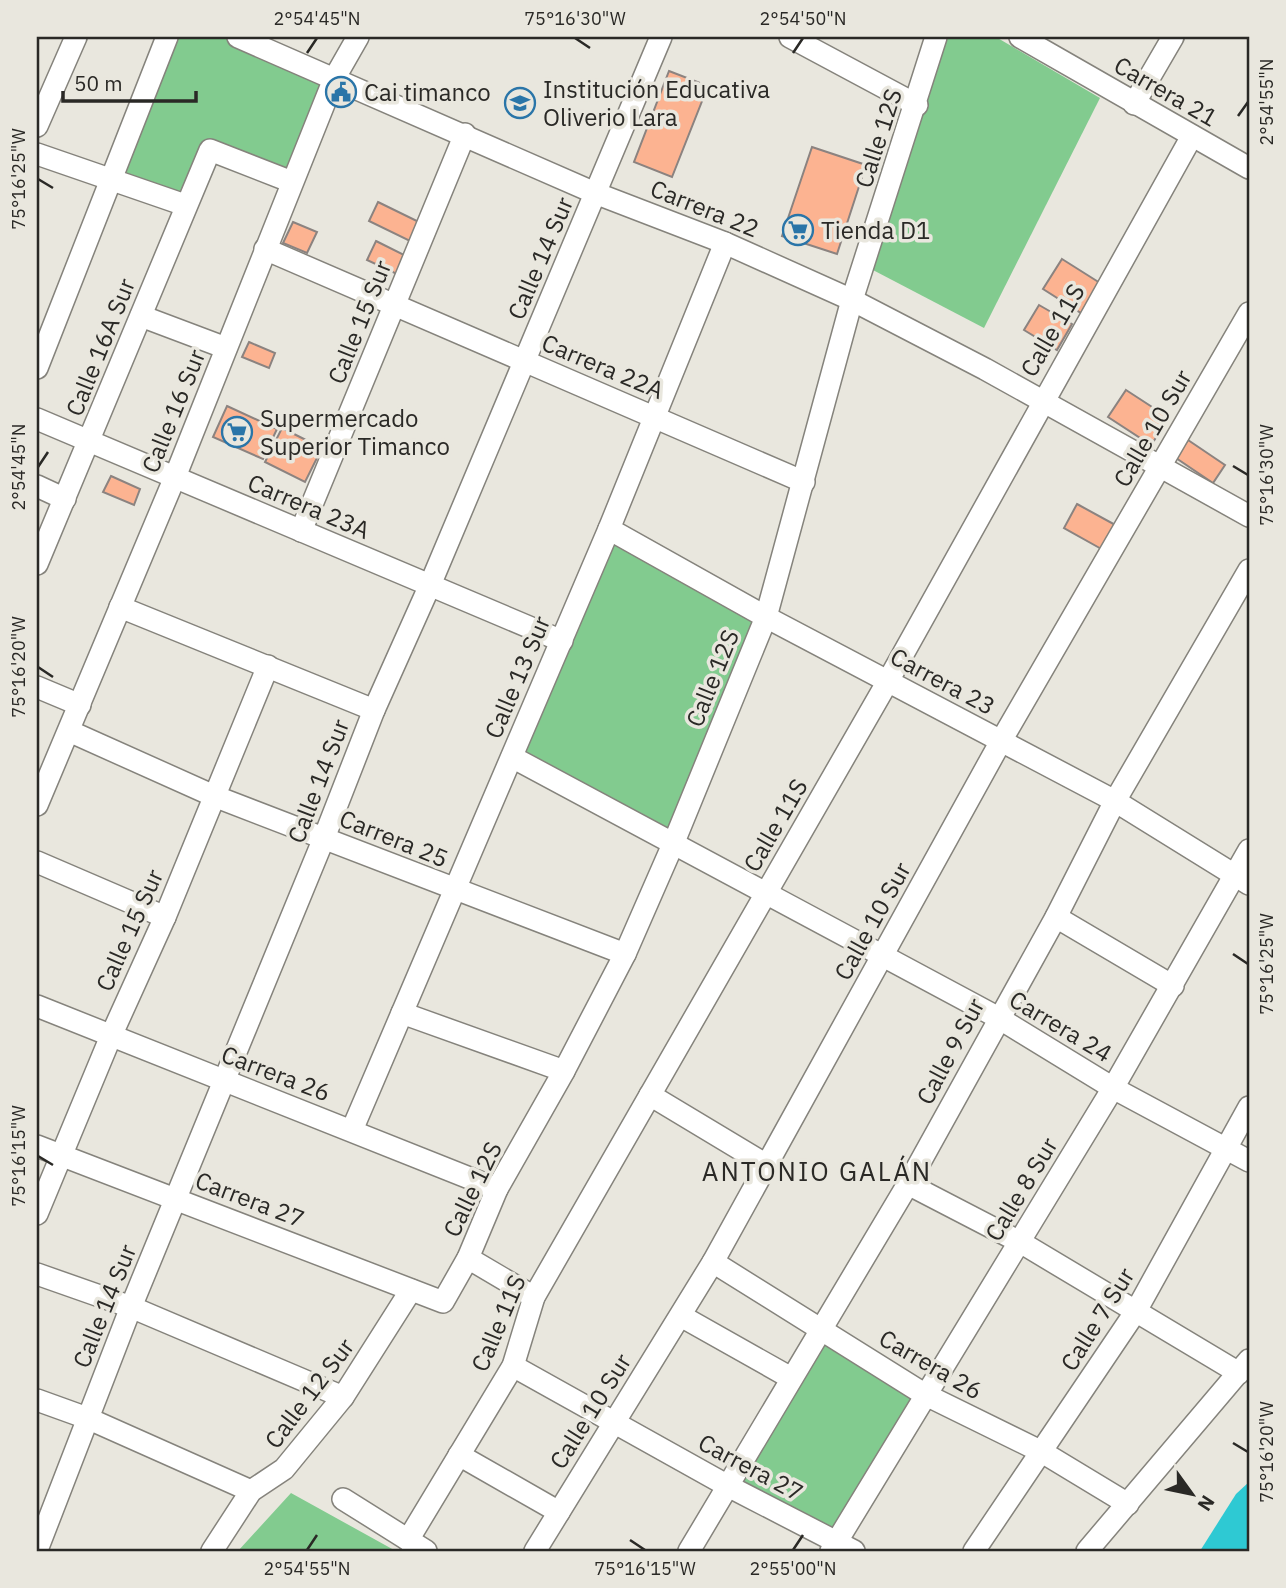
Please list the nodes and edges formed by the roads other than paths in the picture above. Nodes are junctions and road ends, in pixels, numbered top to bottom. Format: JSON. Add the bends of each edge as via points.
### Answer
{"nodes":[{"id":1,"x":76,"y":37,"type":"edge"},
{"id":2,"x":167,"y":37,"type":"edge"},
{"id":3,"x":358,"y":37,"type":"edge"},
{"id":4,"x":661,"y":37,"type":"edge"},
{"id":5,"x":936,"y":37,"type":"edge"},
{"id":6,"x":1020,"y":37,"type":"edge"},
{"id":7,"x":1173,"y":37,"type":"edge"},
{"id":8,"x":246,"y":38,"type":"edge"},
{"id":9,"x":794,"y":38,"type":"edge"},
{"id":10,"x":334,"y":79,"type":"junction"},
{"id":11,"x":1134,"y":104,"type":"junction"},
{"id":12,"x":917,"y":105,"type":"junction"},
{"id":13,"x":37,"y":126,"type":"edge"},
{"id":14,"x":465,"y":134,"type":"junction"},
{"id":15,"x":1192,"y":136,"type":"junction"},
{"id":16,"x":37,"y":154,"type":"edge"},
{"id":17,"x":1249,"y":168,"type":"edge"},
{"id":18,"x":109,"y":181,"type":"junction"},
{"id":19,"x":292,"y":183,"type":"junction"},
{"id":20,"x":596,"y":193,"type":"junction"},
{"id":21,"x":185,"y":205,"type":"junction"},
{"id":22,"x":725,"y":243,"type":"junction"},
{"id":23,"x":265,"y":249,"type":"junction"},
{"id":24,"x":852,"y":300,"type":"junction"},
{"id":25,"x":394,"y":304,"type":"junction"},
{"id":26,"x":1249,"y":313,"type":"edge"},
{"id":27,"x":141,"y":316,"type":"junction"},
{"id":28,"x":226,"y":348,"type":"junction"},
{"id":29,"x":525,"y":361,"type":"junction"},
{"id":30,"x":37,"y":368,"type":"edge"},
{"id":31,"x":1041,"y":402,"type":"junction"},
{"id":32,"x":654,"y":417,"type":"junction"},
{"id":33,"x":37,"y":419,"type":"edge"},
{"id":34,"x":90,"y":441,"type":"junction"},
{"id":35,"x":1160,"y":466,"type":"junction"},
{"id":36,"x":175,"y":477,"type":"junction"},
{"id":37,"x":804,"y":482,"type":"junction"},
{"id":38,"x":37,"y":486,"type":"edge"},
{"id":39,"x":65,"y":499,"type":"junction"},
{"id":40,"x":1249,"y":516,"type":"edge"},
{"id":41,"x":609,"y":529,"type":"junction"},
{"id":42,"x":301,"y":530,"type":"junction"},
{"id":43,"x":37,"y":564,"type":"edge"},
{"id":44,"x":1249,"y":570,"type":"edge"},
{"id":45,"x":430,"y":585,"type":"junction"},
{"id":46,"x":120,"y":607,"type":"junction"},
{"id":47,"x":765,"y":617,"type":"junction"},
{"id":48,"x":562,"y":641,"type":"junction"},
{"id":49,"x":268,"y":666,"type":"junction"},
{"id":50,"x":888,"y":681,"type":"junction"},
{"id":51,"x":37,"y":687,"type":"edge"},
{"id":52,"x":80,"y":705,"type":"junction"},
{"id":53,"x":374,"y":710,"type":"junction"},
{"id":54,"x":69,"y":731,"type":"junction"},
{"id":55,"x":1000,"y":741,"type":"junction"},
{"id":56,"x":512,"y":757,"type":"junction"},
{"id":57,"x":214,"y":796,"type":"junction"},
{"id":58,"x":37,"y":801,"type":"edge"},
{"id":59,"x":1115,"y":801,"type":"junction"},
{"id":60,"x":324,"y":838,"type":"junction"},
{"id":61,"x":674,"y":842,"type":"junction"},
{"id":62,"x":1249,"y":850,"type":"edge"},
{"id":63,"x":37,"y":862,"type":"edge"},
{"id":64,"x":1242,"y":880,"type":"edge"},
{"id":65,"x":452,"y":890,"type":"junction"},
{"id":66,"x":767,"y":893,"type":"junction"},
{"id":67,"x":165,"y":917,"type":"junction"},
{"id":68,"x":1056,"y":917,"type":"junction"},
{"id":69,"x":625,"y":954,"type":"junction"},
{"id":70,"x":883,"y":955,"type":"junction"},
{"id":71,"x":1173,"y":986,"type":"junction"},
{"id":72,"x":37,"y":1006,"type":"edge"},
{"id":73,"x":402,"y":1013,"type":"junction"},
{"id":74,"x":998,"y":1017,"type":"junction"},
{"id":75,"x":111,"y":1036,"type":"junction"},
{"id":76,"x":564,"y":1071,"type":"junction"},
{"id":77,"x":225,"y":1082,"type":"junction"},
{"id":78,"x":1113,"y":1088,"type":"junction"},
{"id":79,"x":650,"y":1095,"type":"junction"},
{"id":80,"x":1249,"y":1107,"type":"edge"},
{"id":81,"x":352,"y":1130,"type":"junction"},
{"id":82,"x":37,"y":1146,"type":"edge"},
{"id":83,"x":1226,"y":1147,"type":"junction"},
{"id":84,"x":61,"y":1155,"type":"junction"},
{"id":85,"x":1249,"y":1161,"type":"edge"},
{"id":86,"x":768,"y":1166,"type":"junction"},
{"id":87,"x":908,"y":1184,"type":"junction"},
{"id":88,"x":497,"y":1189,"type":"junction"},
{"id":89,"x":176,"y":1199,"type":"junction"},
{"id":90,"x":37,"y":1214,"type":"edge"},
{"id":91,"x":1020,"y":1242,"type":"junction"},
{"id":92,"x":468,"y":1258,"type":"junction"},
{"id":93,"x":713,"y":1262,"type":"junction"},
{"id":94,"x":37,"y":1274,"type":"edge"},
{"id":95,"x":411,"y":1290,"type":"junction"},
{"id":96,"x":534,"y":1297,"type":"junction"},
{"id":97,"x":443,"y":1302,"type":"joint"},
{"id":98,"x":131,"y":1307,"type":"junction"},
{"id":99,"x":1136,"y":1311,"type":"junction"},
{"id":100,"x":681,"y":1316,"type":"junction"},
{"id":101,"x":820,"y":1330,"type":"junction"},
{"id":102,"x":513,"y":1366,"type":"junction"},
{"id":103,"x":1244,"y":1367,"type":"edge"},
{"id":104,"x":791,"y":1378,"type":"junction"},
{"id":105,"x":924,"y":1394,"type":"junction"},
{"id":106,"x":343,"y":1398,"type":"junction"},
{"id":107,"x":37,"y":1400,"type":"edge"},
{"id":108,"x":87,"y":1418,"type":"junction"},
{"id":109,"x":614,"y":1420,"type":"junction"},
{"id":110,"x":1042,"y":1452,"type":"junction"},
{"id":111,"x":459,"y":1455,"type":"junction"},
{"id":112,"x":728,"y":1486,"type":"junction"},
{"id":113,"x":251,"y":1491,"type":"junction"},
{"id":114,"x":343,"y":1499,"type":"dead end"},
{"id":115,"x":1128,"y":1504,"type":"junction"},
{"id":116,"x":559,"y":1512,"type":"junction"},
{"id":117,"x":417,"y":1546,"type":"edge"},
{"id":118,"x":840,"y":1548,"type":"edge"},
{"id":119,"x":37,"y":1550,"type":"edge"},
{"id":120,"x":212,"y":1551,"type":"edge"},
{"id":121,"x":536,"y":1551,"type":"edge"},
{"id":122,"x":689,"y":1551,"type":"edge"},
{"id":123,"x":974,"y":1551,"type":"edge"},
{"id":124,"x":1087,"y":1551,"type":"edge"}],
"edges":[{"from":1,"to":13,"type":"street"},
{"from":2,"to":18,"type":"street"},
{"from":3,"to":10,"type":"street","name":"Calle 16 Sur"},
{"from":4,"to":20,"type":"street","name":"Calle 14 Sur"},
{"from":5,"to":12,"type":"street","name":"Calle 12S"},
{"from":6,"to":11,"type":"street","name":"Carrera 21"},
{"from":7,"to":11,"type":"street"},
{"from":8,"to":10,"type":"street","name":"Carrera 22"},
{"from":9,"to":12,"type":"street"},
{"from":10,"to":14,"type":"street","name":"Carrera 22"},
{"from":10,"to":19,"type":"street","name":"Calle 16 Sur"},
{"from":11,"to":15,"type":"street","name":"Carrera 21"},
{"from":12,"to":24,"type":"street","name":"Calle 12S"},
{"from":14,"to":20,"type":"street","name":"Carrera 22"},
{"from":14,"to":25,"type":"street","name":"Calle 15 Sur"},
{"from":15,"to":17,"type":"street","name":"Carrera 21"},
{"from":15,"to":31,"type":"street","name":"Calle 11S"},
{"from":16,"to":18,"type":"street"},
{"from":18,"to":21,"type":"street"},
{"from":18,"to":30,"type":"street"},
{"from":19,"to":21,"type":"street","name":"Calle 16A Sur","via":[[210,149]]},
{"from":19,"to":23,"type":"street","name":"Calle 16 Sur"},
{"from":20,"to":22,"type":"street","name":"Carrera 22"},
{"from":20,"to":29,"type":"street","name":"Calle 14 Sur"},
{"from":21,"to":27,"type":"street","name":"Calle 16A Sur"},
{"from":22,"to":24,"type":"street","name":"Carrera 22"},
{"from":22,"to":32,"type":"street","name":"Calle 13 Sur"},
{"from":23,"to":25,"type":"street","name":"Carrera 22A"},
{"from":23,"to":28,"type":"street","name":"Calle 16 Sur"},
{"from":24,"to":31,"type":"street","name":"Carrera 22"},
{"from":24,"to":37,"type":"street","name":"Calle 12S"},
{"from":25,"to":29,"type":"street","name":"Carrera 22A"},
{"from":25,"to":42,"type":"street","name":"Calle 15 Sur"},
{"from":26,"to":35,"type":"street","name":"Calle 10 Sur"},
{"from":27,"to":28,"type":"street"},
{"from":27,"to":34,"type":"street","name":"Calle 16A Sur"},
{"from":28,"to":36,"type":"street","name":"Calle 16 Sur"},
{"from":29,"to":32,"type":"street","name":"Carrera 22A"},
{"from":29,"to":45,"type":"street","name":"Calle 14 Sur"},
{"from":31,"to":35,"type":"street","name":"Carrera 22"},
{"from":31,"to":50,"type":"street","name":"Calle 11S"},
{"from":32,"to":37,"type":"street","name":"Carrera 22A"},
{"from":32,"to":41,"type":"street","name":"Calle 13 Sur"},
{"from":33,"to":34,"type":"street","name":"Carrera 23A"},
{"from":34,"to":36,"type":"street","name":"Carrera 23A"},
{"from":34,"to":39,"type":"street","name":"Calle 16A Sur"},
{"from":35,"to":40,"type":"street","name":"Carrera 22"},
{"from":35,"to":55,"type":"street","name":"Calle 10 Sur"},
{"from":36,"to":42,"type":"street","name":"Carrera 23A"},
{"from":36,"to":46,"type":"street","name":"Calle 16 Sur"},
{"from":37,"to":47,"type":"street","name":"Calle 12S"},
{"from":38,"to":39,"type":"street"},
{"from":39,"to":43,"type":"street","name":"Calle 16A Sur"},
{"from":41,"to":47,"type":"street","name":"Carrera 23"},
{"from":41,"to":48,"type":"street","name":"Calle 13 Sur"},
{"from":42,"to":45,"type":"street","name":"Carrera 23A"},
{"from":44,"to":59,"type":"street","name":"Calle 9 Sur"},
{"from":45,"to":48,"type":"street","name":"Carrera 23A"},
{"from":45,"to":53,"type":"street","name":"Calle 14 Sur"},
{"from":46,"to":49,"type":"street"},
{"from":46,"to":52,"type":"street","name":"Calle 16 Sur"},
{"from":47,"to":50,"type":"street","name":"Carrera 23"},
{"from":47,"to":61,"type":"street","name":"Calle 12S"},
{"from":48,"to":56,"type":"street","name":"Calle 13 Sur"},
{"from":49,"to":53,"type":"street"},
{"from":49,"to":57,"type":"street","name":"Calle 15 Sur"},
{"from":50,"to":55,"type":"street","name":"Carrera 23"},
{"from":50,"to":66,"type":"street","name":"Calle 11S"},
{"from":51,"to":52,"type":"street"},
{"from":52,"to":54,"type":"street","name":"Calle 16 Sur"},
{"from":53,"to":60,"type":"street","name":"Calle 14 Sur"},
{"from":54,"to":57,"type":"street","name":"Carrera 25"},
{"from":54,"to":58,"type":"street","name":"Calle 16 Sur"},
{"from":55,"to":59,"type":"street","name":"Carrera 23"},
{"from":55,"to":70,"type":"street","name":"Calle 10 Sur"},
{"from":56,"to":61,"type":"street","name":"Carrera 24"},
{"from":56,"to":65,"type":"street","name":"Calle 13 Sur"},
{"from":57,"to":60,"type":"street","name":"Carrera 25"},
{"from":57,"to":67,"type":"street","name":"Calle 15 Sur"},
{"from":59,"to":64,"type":"street","name":"Carrera 23"},
{"from":59,"to":68,"type":"street","name":"Calle 9 Sur"},
{"from":60,"to":65,"type":"street","name":"Carrera 25"},
{"from":60,"to":77,"type":"street","name":"Calle 14 Sur"},
{"from":61,"to":66,"type":"street","name":"Carrera 24"},
{"from":61,"to":69,"type":"street","name":"Calle 12S"},
{"from":62,"to":64,"type":"street","name":"Calle 8 Sur"},
{"from":63,"to":67,"type":"street"},
{"from":64,"to":71,"type":"street","name":"Calle 8 Sur"},
{"from":65,"to":69,"type":"street","name":"Carrera 25"},
{"from":65,"to":73,"type":"street","name":"Calle 13 Sur"},
{"from":66,"to":70,"type":"street","name":"Carrera 24"},
{"from":66,"to":79,"type":"street","name":"Calle 11S"},
{"from":67,"to":75,"type":"street","name":"Calle 15 Sur"},
{"from":68,"to":71,"type":"street"},
{"from":68,"to":74,"type":"street","name":"Calle 9 Sur"},
{"from":69,"to":76,"type":"street","name":"Calle 12S"},
{"from":70,"to":74,"type":"street","name":"Carrera 24"},
{"from":70,"to":86,"type":"street","name":"Calle 10 Sur"},
{"from":71,"to":78,"type":"street","name":"Calle 8 Sur"},
{"from":72,"to":75,"type":"street","name":"Carrera 26"},
{"from":73,"to":76,"type":"street"},
{"from":73,"to":81,"type":"street","name":"Calle 13 Sur"},
{"from":74,"to":78,"type":"street","name":"Carrera 24"},
{"from":74,"to":87,"type":"street","name":"Calle 9 Sur"},
{"from":75,"to":77,"type":"street","name":"Carrera 26"},
{"from":75,"to":84,"type":"street","name":"Calle 15 Sur"},
{"from":76,"to":88,"type":"street","name":"Calle 12S"},
{"from":77,"to":81,"type":"street","name":"Carrera 26"},
{"from":77,"to":89,"type":"street","name":"Calle 14 Sur"},
{"from":78,"to":83,"type":"street","name":"Carrera 24"},
{"from":78,"to":91,"type":"street","name":"Calle 8 Sur"},
{"from":79,"to":86,"type":"street"},
{"from":79,"to":96,"type":"street","name":"Calle 11S"},
{"from":80,"to":83,"type":"street","name":"Calle 7 Sur"},
{"from":81,"to":88,"type":"street","name":"Carrera 26"},
{"from":82,"to":84,"type":"street","name":"Carrera 27"},
{"from":83,"to":85,"type":"street","name":"Carrera 24"},
{"from":83,"to":99,"type":"street","name":"Calle 7 Sur"},
{"from":84,"to":89,"type":"street","name":"Carrera 27"},
{"from":84,"to":90,"type":"street","name":"Calle 15 Sur"},
{"from":86,"to":93,"type":"street","name":"Calle 10 Sur"},
{"from":87,"to":91,"type":"street"},
{"from":87,"to":101,"type":"street","name":"Calle 9 Sur"},
{"from":88,"to":92,"type":"street","name":"Calle 12S"},
{"from":89,"to":95,"type":"street","name":"Carrera 27"},
{"from":89,"to":98,"type":"street","name":"Calle 14 Sur"},
{"from":91,"to":99,"type":"street"},
{"from":91,"to":105,"type":"street","name":"Calle 8 Sur"},
{"from":92,"to":96,"type":"street"},
{"from":92,"to":97,"type":"street","name":"Calle 12S"},
{"from":93,"to":100,"type":"street","name":"Calle 10 Sur"},
{"from":93,"to":101,"type":"street","name":"Carrera 26"},
{"from":94,"to":98,"type":"street"},
{"from":95,"to":97,"type":"street","name":"Carrera 27"},
{"from":95,"to":106,"type":"street","name":"Calle 12 Sur"},
{"from":96,"to":102,"type":"street","name":"Calle 11S"},
{"from":98,"to":106,"type":"street"},
{"from":98,"to":108,"type":"street","name":"Calle 14 Sur"},
{"from":99,"to":103,"type":"street"},
{"from":99,"to":110,"type":"street","name":"Calle 7 Sur"},
{"from":100,"to":104,"type":"street"},
{"from":100,"to":109,"type":"street","name":"Calle 10 Sur"},
{"from":101,"to":104,"type":"street","name":"Calle 9 Sur"},
{"from":101,"to":105,"type":"street","name":"Carrera 26"},
{"from":102,"to":109,"type":"street","name":"Carrera 27"},
{"from":102,"to":111,"type":"street","name":"Calle 11S"},
{"from":103,"to":115,"type":"street"},
{"from":104,"to":112,"type":"street","name":"Calle 9 Sur"},
{"from":105,"to":110,"type":"street","name":"Carrera 26"},
{"from":105,"to":118,"type":"street","name":"Calle 8 Sur"},
{"from":106,"to":113,"type":"street","name":"Calle 12 Sur","via":[[284,1469]]},
{"from":107,"to":108,"type":"street"},
{"from":108,"to":113,"type":"street"},
{"from":108,"to":119,"type":"street","name":"Calle 14 Sur"},
{"from":109,"to":112,"type":"street","name":"Carrera 27"},
{"from":109,"to":116,"type":"street","name":"Calle 10 Sur"},
{"from":110,"to":115,"type":"street","name":"Carrera 26"},
{"from":110,"to":123,"type":"street","name":"Calle 7 Sur"},
{"from":111,"to":116,"type":"street"},
{"from":111,"to":117,"type":"street","name":"Calle 11S"},
{"from":112,"to":118,"type":"street","name":"Carrera 27"},
{"from":112,"to":122,"type":"street","name":"Calle 9 Sur"},
{"from":113,"to":120,"type":"street","name":"Calle 12 Sur"},
{"from":114,"to":117,"type":"street"},
{"from":115,"to":124,"type":"street"},
{"from":116,"to":121,"type":"street","name":"Calle 10 Sur"}]}
